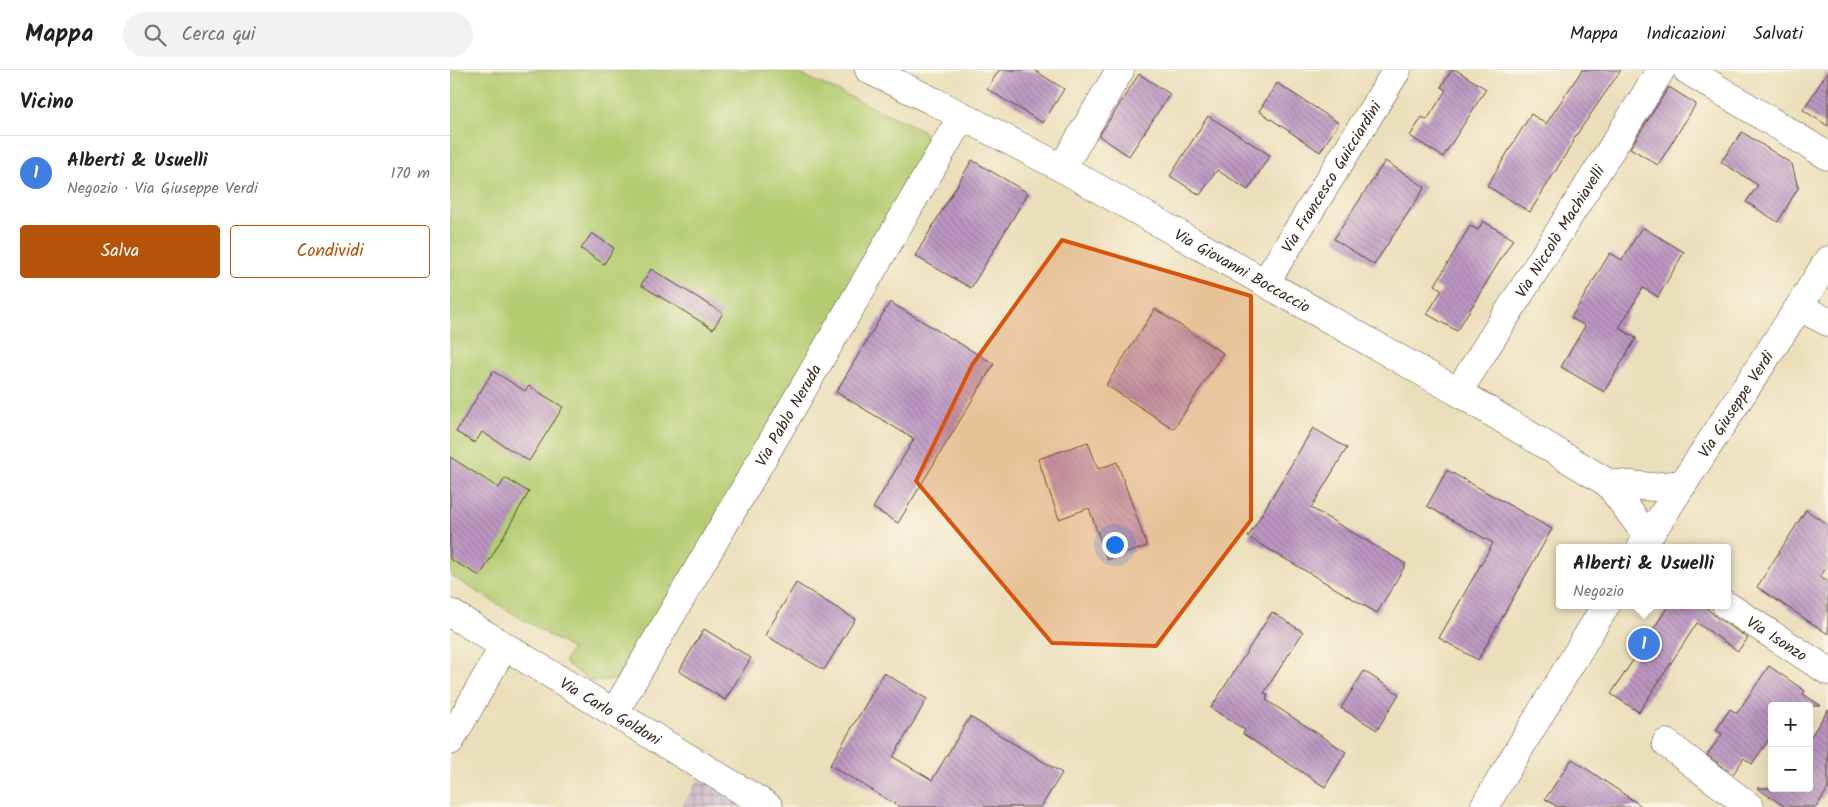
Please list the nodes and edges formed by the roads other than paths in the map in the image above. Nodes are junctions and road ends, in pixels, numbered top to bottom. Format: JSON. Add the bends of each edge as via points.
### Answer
{"nodes":[{"id":1,"x":869,"y":70,"type":"edge"},
{"id":2,"x":1120,"y":70,"type":"edge"},
{"id":3,"x":1397,"y":70,"type":"edge"},
{"id":4,"x":1661,"y":70,"type":"edge"},
{"id":5,"x":1688,"y":70,"type":"edge"},
{"id":6,"x":962,"y":116,"type":"junction"},
{"id":7,"x":1828,"y":156,"type":"edge"},
{"id":8,"x":1062,"y":168,"type":"junction"},
{"id":9,"x":1828,"y":260,"type":"edge"},
{"id":10,"x":1265,"y":283,"type":"junction"},
{"id":11,"x":1799,"y":307,"type":"junction"},
{"id":12,"x":1828,"y":322,"type":"edge"},
{"id":13,"x":1458,"y":392,"type":"junction"},
{"id":14,"x":1608,"y":483,"type":"junction"},
{"id":15,"x":1683,"y":484,"type":"junction"},
{"id":16,"x":1644,"y":543,"type":"edge"},
{"id":17,"x":1731,"y":608,"type":"edge"},
{"id":18,"x":1604,"y":609,"type":"edge"},
{"id":19,"x":450,"y":614,"type":"edge"},
{"id":20,"x":504,"y":646,"type":"junction"},
{"id":21,"x":1828,"y":671,"type":"edge"},
{"id":22,"x":614,"y":713,"type":"junction"},
{"id":23,"x":450,"y":741,"type":"edge"},
{"id":24,"x":1666,"y":743,"type":"dead end"},
{"id":25,"x":770,"y":807,"type":"edge"},
{"id":26,"x":1484,"y":807,"type":"edge"},
{"id":27,"x":1750,"y":807,"type":"edge"}],
"edges":[{"from":1,"to":6,"type":"street","name":"Via Giovanni Boccaccio"},
{"from":2,"to":8,"type":"street"},
{"from":3,"to":10,"type":"street","name":"Via Francesco Guicciardini"},
{"from":4,"to":13,"type":"street","name":"Via Niccolò Machiavelli"},
{"from":5,"to":7,"type":"street"},
{"from":6,"to":8,"type":"street","name":"Via Giovanni Boccaccio"},
{"from":6,"to":22,"type":"street","name":"Via Pablo Neruda"},
{"from":8,"to":10,"type":"street","name":"Via Giovanni Boccaccio"},
{"from":9,"to":11,"type":"street","name":"Via Giuseppe Verdi"},
{"from":10,"to":13,"type":"street","name":"Via Giovanni Boccaccio"},
{"from":11,"to":12,"type":"street"},
{"from":11,"to":15,"type":"street","name":"Via Giuseppe Verdi"},
{"from":13,"to":14,"type":"street","name":"Via Giovanni Boccaccio"},
{"from":14,"to":15,"type":"street","name":"Via Giovanni Boccaccio","via":[[1653,487]]},
{"from":14,"to":16,"type":"street","name":"Via Giovanni Boccaccio"},
{"from":15,"to":16,"type":"street","name":"Via Giuseppe Verdi"},
{"from":17,"to":21,"type":"street","name":"Via Isonzo"},
{"from":18,"to":26,"type":"street"},
{"from":19,"to":20,"type":"street","name":"Via Carlo Goldoni"},
{"from":20,"to":22,"type":"street","name":"Via Carlo Goldoni"},
{"from":20,"to":23,"type":"street"},
{"from":22,"to":25,"type":"street","name":"Via Carlo Goldoni"},
{"from":24,"to":27,"type":"street"}]}
